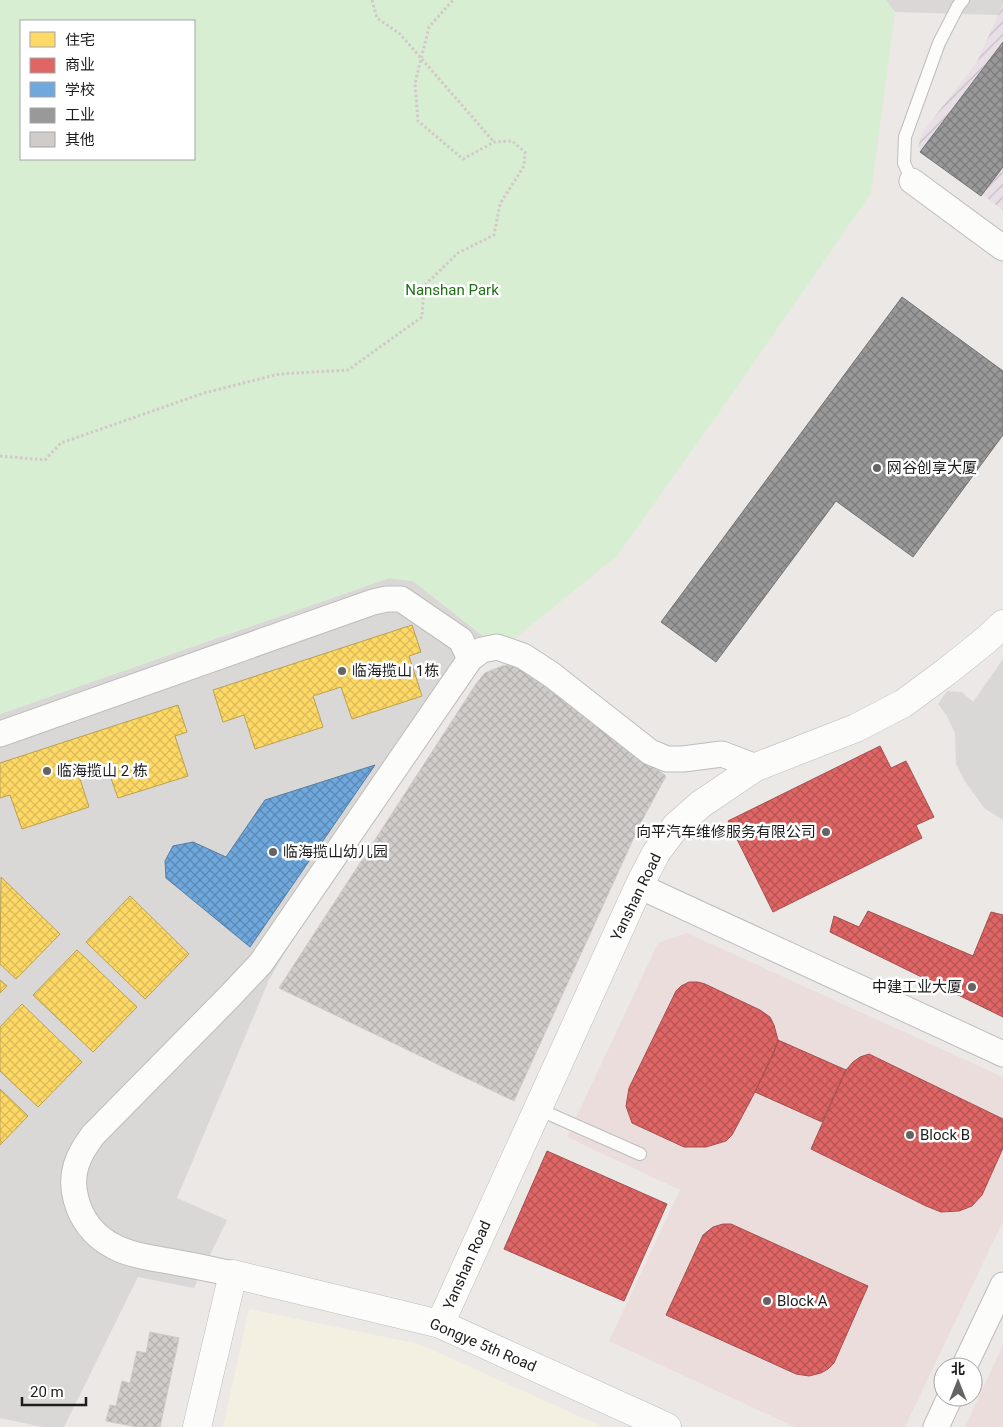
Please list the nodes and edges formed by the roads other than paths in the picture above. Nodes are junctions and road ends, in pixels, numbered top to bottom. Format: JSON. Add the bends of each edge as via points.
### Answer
{"nodes":[{"id":1,"x":963,"y":0,"type":"edge"},
{"id":2,"x":912,"y":181,"type":"joint"},
{"id":3,"x":1003,"y":248,"type":"edge"},
{"id":4,"x":1003,"y":624,"type":"edge"},
{"id":5,"x":470,"y":659,"type":"junction"},
{"id":6,"x":0,"y":734,"type":"edge"},
{"id":7,"x":756,"y":767,"type":"junction"},
{"id":8,"x":639,"y":886,"type":"junction"},
{"id":9,"x":1003,"y":1054,"type":"edge"},
{"id":10,"x":538,"y":1109,"type":"junction"},
{"id":11,"x":640,"y":1154,"type":"dead end"},
{"id":12,"x":233,"y":1274,"type":"junction"},
{"id":13,"x":1003,"y":1285,"type":"edge"},
{"id":14,"x":440,"y":1324,"type":"junction"},
{"id":15,"x":969,"y":1357,"type":"edge"},
{"id":16,"x":945,"y":1407,"type":"edge"},
{"id":17,"x":197,"y":1427,"type":"edge"},
{"id":18,"x":667,"y":1427,"type":"edge"},
{"id":19,"x":936,"y":1427,"type":"edge"}],
"edges":[{"from":1,"to":2,"type":"lane","via":[[938,43],[905,137],[904,163]]},
{"from":2,"to":3,"type":"street"},
{"from":4,"to":7,"type":"street","name":"Yanshan Road","via":[[904,703],[856,728]]},
{"from":5,"to":6,"type":"street","via":[[461,640],[402,599],[387,599]]},
{"from":5,"to":7,"type":"street","via":[[482,650],[497,646],[524,656],[650,752],[684,759],[722,754]]},
{"from":5,"to":12,"type":"street","via":[[261,963],[93,1135],[81,1152],[74,1171],[74,1192],[79,1212],[93,1232],[113,1246],[142,1256]]},
{"from":7,"to":8,"type":"street","name":"Yanshan Road","via":[[701,804],[676,826],[656,853]]},
{"from":8,"to":9,"type":"street"},
{"from":8,"to":10,"type":"street","name":"Yanshan Road"},
{"from":10,"to":11,"type":"lane"},
{"from":10,"to":14,"type":"street","name":"Yanshan Road"},
{"from":12,"to":14,"type":"street","name":"Gongye 5th Road"},
{"from":12,"to":17,"type":"street"},
{"from":13,"to":15,"type":"street"},
{"from":14,"to":18,"type":"street","name":"Gongye 5th Road"},
{"from":16,"to":19,"type":"street"}]}
